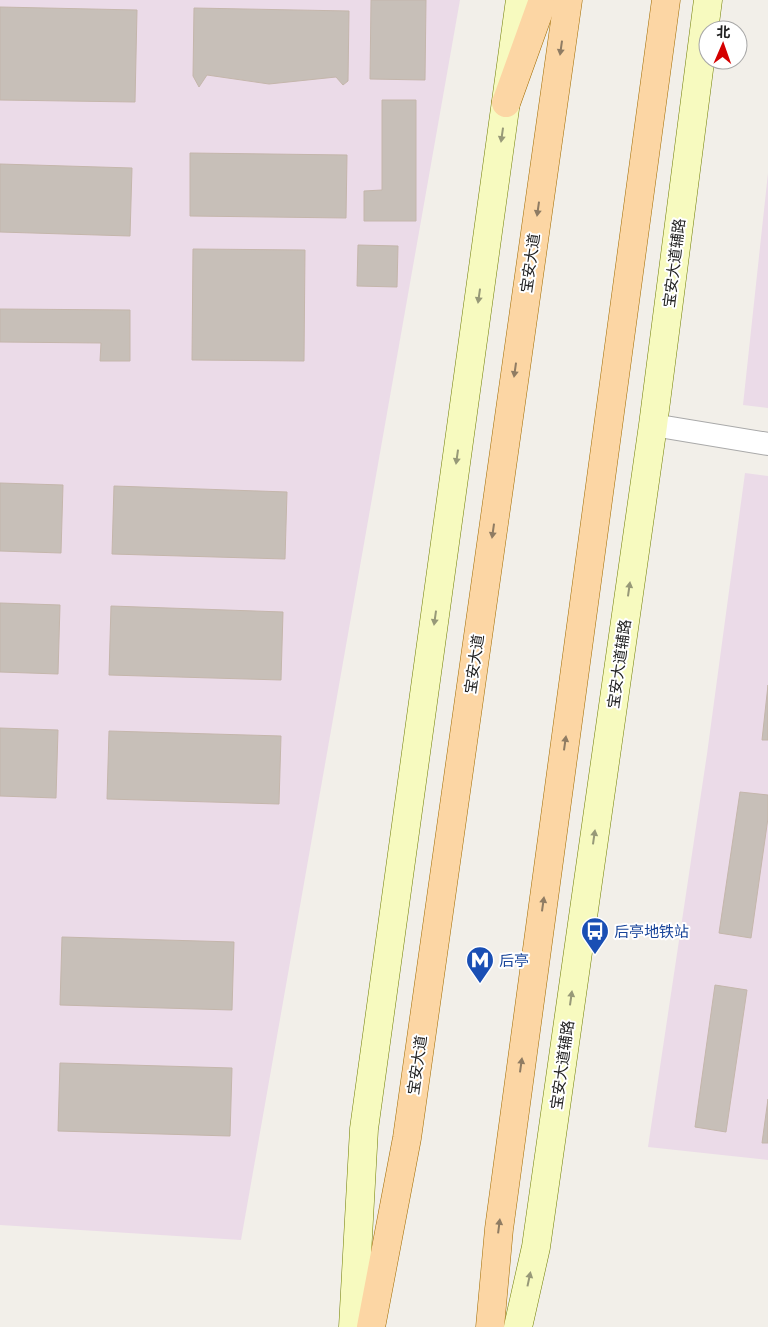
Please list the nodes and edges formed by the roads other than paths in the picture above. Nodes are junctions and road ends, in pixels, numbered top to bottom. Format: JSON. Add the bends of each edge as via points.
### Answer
{"nodes":[{"id":1,"x":520,"y":0,"type":"edge"},
{"id":2,"x":543,"y":0,"type":"edge"},
{"id":3,"x":568,"y":0,"type":"edge"},
{"id":4,"x":708,"y":0,"type":"edge"},
{"id":5,"x":666,"y":3,"type":"edge"},
{"id":6,"x":506,"y":103,"type":"junction"},
{"id":7,"x":653,"y":425,"type":"junction"},
{"id":8,"x":768,"y":444,"type":"edge"},
{"id":9,"x":353,"y":1327,"type":"edge"},
{"id":10,"x":371,"y":1327,"type":"edge"},
{"id":11,"x":490,"y":1327,"type":"edge"},
{"id":12,"x":518,"y":1327,"type":"edge"}],
"edges":[{"from":1,"to":6,"type":"main road"},
{"from":2,"to":6,"type":"main road"},
{"from":3,"to":10,"type":"main road","name":"宝安大道","one_way":true,"via":[[406,1138]]},
{"from":4,"to":7,"type":"main road","name":"宝安大道辅路"},
{"from":11,"to":5,"type":"main road","one_way":true,"via":[[498,1229]]},
{"from":6,"to":9,"type":"main road","one_way":true,"via":[[364,1130]]},
{"from":7,"to":8,"type":"street"},
{"from":12,"to":7,"type":"main road","name":"宝安大道辅路","one_way":true,"via":[[536,1247]]}]}
